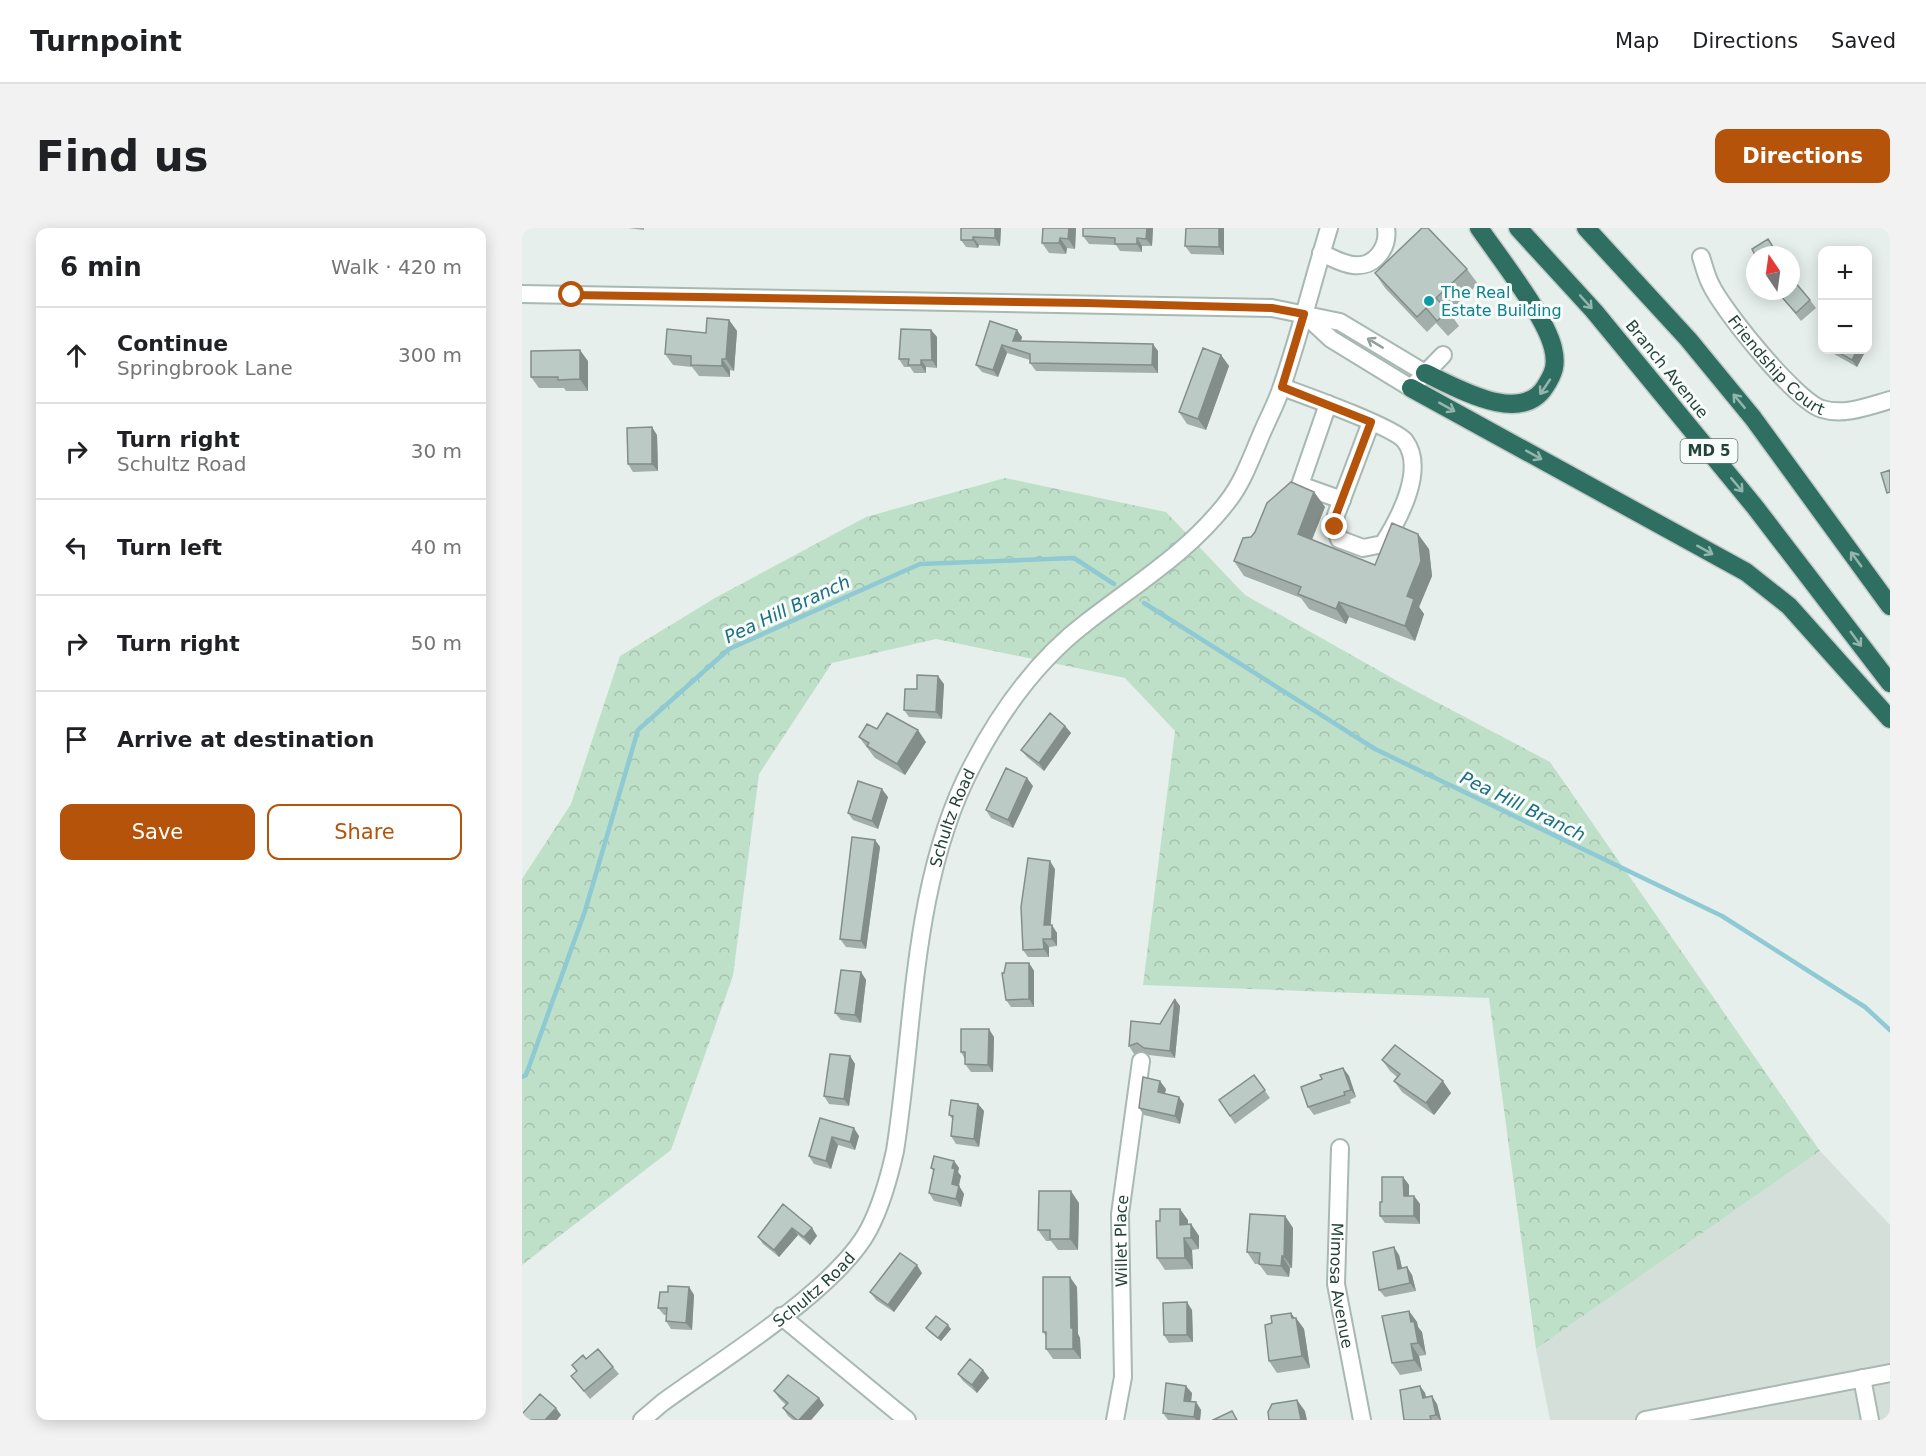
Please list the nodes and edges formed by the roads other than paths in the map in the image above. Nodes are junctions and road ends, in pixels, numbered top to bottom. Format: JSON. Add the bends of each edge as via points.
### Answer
{"nodes":[{"id":1,"x":1329,"y":228,"type":"edge"},
{"id":2,"x":1386,"y":228,"type":"edge"},
{"id":3,"x":1479,"y":228,"type":"edge"},
{"id":4,"x":1518,"y":228,"type":"edge"},
{"id":5,"x":1586,"y":228,"type":"edge"},
{"id":6,"x":1591,"y":228,"type":"edge"},
{"id":7,"x":1321,"y":253,"type":"junction"},
{"id":8,"x":1701,"y":257,"type":"dead end"},
{"id":9,"x":1621,"y":269,"type":"junction"},
{"id":10,"x":522,"y":294,"type":"edge"},
{"id":11,"x":1304,"y":314,"type":"junction"},
{"id":12,"x":1443,"y":356,"type":"dead end"},
{"id":13,"x":1425,"y":373,"type":"junction"},
{"id":14,"x":1282,"y":387,"type":"junction"},
{"id":15,"x":1411,"y":388,"type":"junction"},
{"id":16,"x":1890,"y":400,"type":"edge"},
{"id":17,"x":1328,"y":404,"type":"junction"},
{"id":18,"x":1371,"y":422,"type":"junction"},
{"id":19,"x":1342,"y":500,"type":"junction"},
{"id":20,"x":1890,"y":606,"type":"edge"},
{"id":21,"x":1890,"y":683,"type":"edge"},
{"id":22,"x":1890,"y":719,"type":"edge"},
{"id":23,"x":1141,"y":1061,"type":"dead end"},
{"id":24,"x":1340,"y":1148,"type":"dead end"},
{"id":25,"x":782,"y":1316,"type":"junction"},
{"id":26,"x":1890,"y":1373,"type":"edge"},
{"id":27,"x":1862,"y":1378,"type":"junction"},
{"id":28,"x":642,"y":1420,"type":"edge"},
{"id":29,"x":907,"y":1420,"type":"edge"},
{"id":30,"x":1115,"y":1420,"type":"edge"},
{"id":31,"x":1362,"y":1420,"type":"edge"},
{"id":32,"x":1645,"y":1420,"type":"edge"},
{"id":33,"x":1870,"y":1420,"type":"edge"}],
"edges":[{"from":1,"to":7,"type":"street","name":"Schultz Road"},
{"from":2,"to":7,"type":"street","via":[[1388,239],[1382,252],[1364,264],[1354,266]]},
{"from":3,"to":13,"type":"highway","one_way":true,"via":[[1532,306],[1553,347],[1556,371],[1539,396],[1518,403],[1492,403]]},
{"from":4,"to":21,"type":"highway","name":"Branch Avenue","number":"MD 5","one_way":true,"via":[[1594,311],[1755,507]]},
{"from":5,"to":9,"type":"highway","name":"Branch Avenue"},
{"from":6,"to":9,"type":"highway"},
{"from":7,"to":11,"type":"street","name":"Schultz Road"},
{"from":8,"to":16,"type":"street","name":"Friendship Court","via":[[1709,283],[1799,395],[1832,411]]},
{"from":20,"to":9,"type":"highway","name":"Branch Avenue","one_way":true,"via":[[1753,418],[1688,339]]},
{"from":10,"to":11,"type":"street","via":[[1086,303],[1272,308]]},
{"from":13,"to":11,"type":"street","one_way":true,"via":[[1340,322]]},
{"from":11,"to":14,"type":"street","name":"Schultz Road"},
{"from":11,"to":15,"type":"street","via":[[1331,339]]},
{"from":12,"to":13,"type":"street"},
{"from":13,"to":15,"type":"street"},
{"from":14,"to":17,"type":"street"},
{"from":14,"to":25,"type":"street","name":"Schultz Road","via":[[1254,455],[1229,500],[1165,566],[1086,622],[1049,656],[1002,715],[971,767],[952,813],[920,934],[902,1109],[889,1180],[868,1231],[854,1250],[837,1270]]},
{"from":15,"to":22,"type":"highway","one_way":true,"via":[[1746,572],[1789,606]]},
{"from":17,"to":18,"type":"street"},
{"from":17,"to":19,"type":"street","via":[[1294,490]]},
{"from":18,"to":19,"type":"street"},
{"from":18,"to":19,"type":"street","via":[[1401,436],[1414,466],[1383,544],[1364,548],[1340,539],[1336,515]]},
{"from":23,"to":30,"type":"street","name":"Willet Place","via":[[1120,1215],[1123,1377]]},
{"from":24,"to":31,"type":"street","name":"Mimosa Avenue","via":[[1336,1284]]},
{"from":25,"to":28,"type":"street","name":"Schultz Road"},
{"from":25,"to":29,"type":"street"},
{"from":26,"to":27,"type":"street"},
{"from":27,"to":32,"type":"street"},
{"from":27,"to":33,"type":"street"}]}
